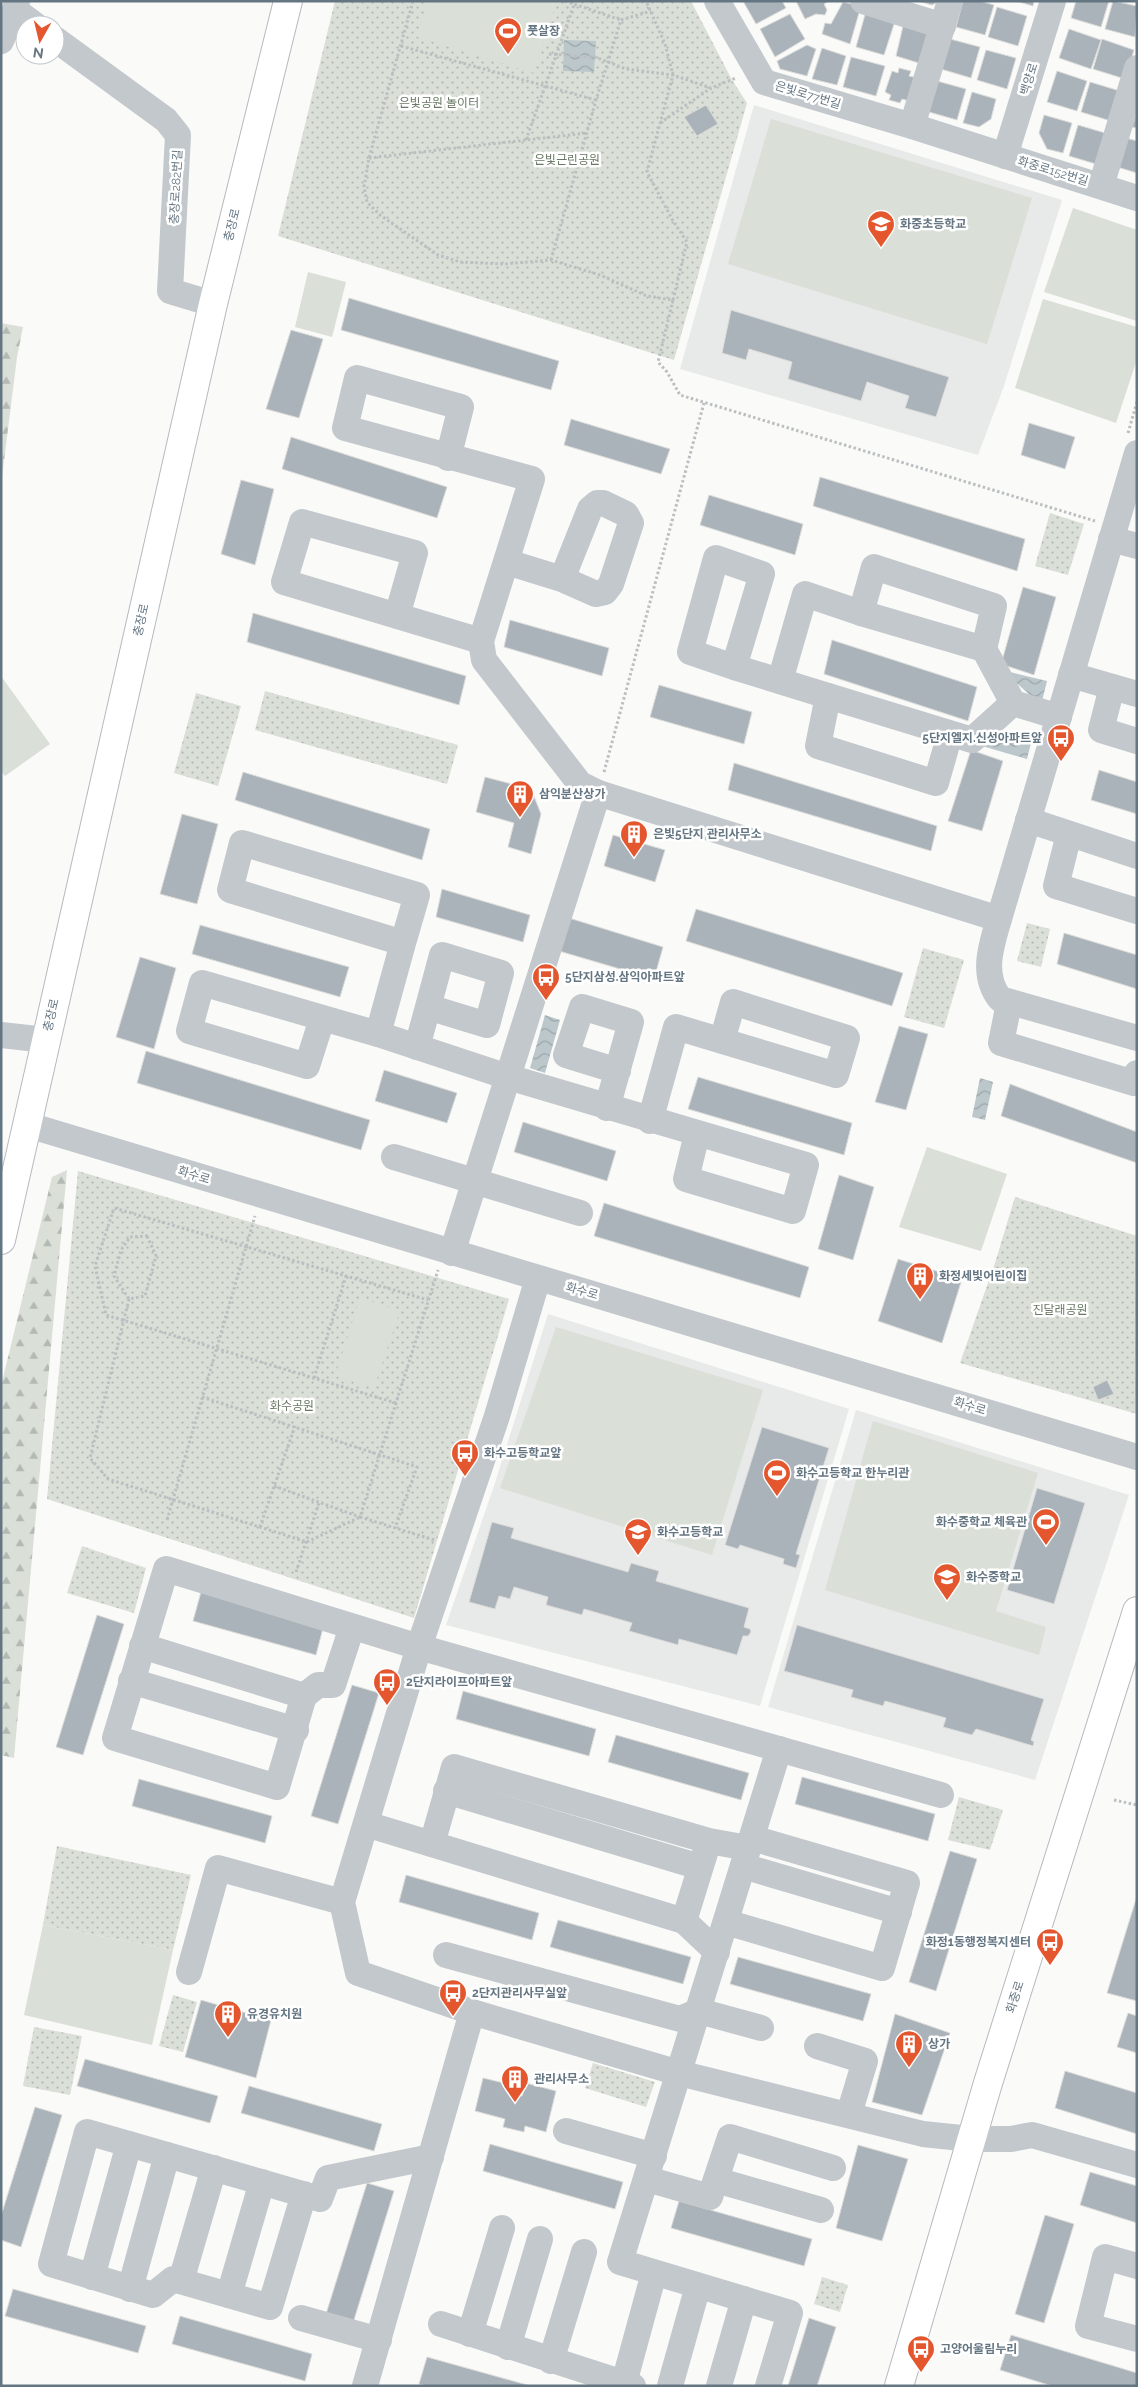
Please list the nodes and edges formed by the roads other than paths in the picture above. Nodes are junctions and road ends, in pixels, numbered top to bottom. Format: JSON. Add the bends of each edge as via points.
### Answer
{"nodes":[{"id":1,"x":288,"y":1,"type":"edge"},
{"id":2,"x":717,"y":1,"type":"edge"},
{"id":3,"x":864,"y":1,"type":"edge"},
{"id":4,"x":950,"y":1,"type":"edge"},
{"id":5,"x":1053,"y":1,"type":"edge"},
{"id":6,"x":22,"y":12,"type":"edge"},
{"id":7,"x":943,"y":26,"type":"junction"},
{"id":8,"x":1,"y":41,"type":"edge"},
{"id":9,"x":65,"y":47,"type":"edge"},
{"id":10,"x":1136,"y":76,"type":"edge"},
{"id":11,"x":912,"y":126,"type":"junction"},
{"id":12,"x":1005,"y":156,"type":"junction"},
{"id":13,"x":1101,"y":186,"type":"junction"},
{"id":14,"x":1137,"y":198,"type":"edge"},
{"id":15,"x":213,"y":304,"type":"junction"},
{"id":16,"x":1131,"y":446,"type":"edge"},
{"id":17,"x":448,"y":458,"type":"dead end"},
{"id":18,"x":1106,"y":531,"type":"junction"},
{"id":19,"x":1137,"y":546,"type":"edge"},
{"id":20,"x":507,"y":562,"type":"junction"},
{"id":21,"x":562,"y":579,"type":"dead end"},
{"id":22,"x":861,"y":614,"type":"junction"},
{"id":23,"x":397,"y":616,"type":"junction"},
{"id":24,"x":481,"y":641,"type":"junction"},
{"id":25,"x":984,"y":649,"type":"junction"},
{"id":26,"x":734,"y":667,"type":"dead end"},
{"id":27,"x":1071,"y":675,"type":"junction"},
{"id":28,"x":780,"y":681,"type":"junction"},
{"id":29,"x":1112,"y":687,"type":"junction"},
{"id":30,"x":1137,"y":694,"type":"edge"},
{"id":31,"x":828,"y":696,"type":"junction"},
{"id":32,"x":1013,"y":703,"type":"junction"},
{"id":33,"x":1059,"y":717,"type":"junction"},
{"id":34,"x":950,"y":734,"type":"junction"},
{"id":35,"x":1137,"y":740,"type":"edge"},
{"id":36,"x":598,"y":793,"type":"junction"},
{"id":37,"x":1028,"y":820,"type":"junction"},
{"id":38,"x":1070,"y":834,"type":"junction"},
{"id":39,"x":1137,"y":856,"type":"edge"},
{"id":40,"x":1137,"y":911,"type":"edge"},
{"id":41,"x":999,"y":919,"type":"junction"},
{"id":42,"x":403,"y":943,"type":"junction"},
{"id":43,"x":1009,"y":1004,"type":"junction"},
{"id":44,"x":428,"y":1007,"type":"dead end"},
{"id":45,"x":322,"y":1019,"type":"junction"},
{"id":46,"x":378,"y":1034,"type":"junction"},
{"id":47,"x":1,"y":1035,"type":"edge"},
{"id":48,"x":1137,"y":1038,"type":"edge"},
{"id":49,"x":46,"y":1040,"type":"junction"},
{"id":50,"x":722,"y":1041,"type":"dead end"},
{"id":51,"x":417,"y":1047,"type":"junction"},
{"id":52,"x":618,"y":1071,"type":"dead end"},
{"id":53,"x":1137,"y":1073,"type":"edge"},
{"id":54,"x":508,"y":1077,"type":"junction"},
{"id":55,"x":607,"y":1108,"type":"junction"},
{"id":56,"x":650,"y":1121,"type":"junction"},
{"id":57,"x":28,"y":1125,"type":"junction"},
{"id":58,"x":697,"y":1134,"type":"dead end"},
{"id":59,"x":394,"y":1157,"type":"dead end"},
{"id":60,"x":475,"y":1182,"type":"junction"},
{"id":61,"x":580,"y":1214,"type":"dead end"},
{"id":62,"x":1,"y":1240,"type":"edge"},
{"id":63,"x":445,"y":1261,"type":"junction"},
{"id":64,"x":538,"y":1278,"type":"junction"},
{"id":65,"x":1137,"y":1456,"type":"edge"},
{"id":66,"x":1137,"y":1611,"type":"edge"},
{"id":67,"x":352,"y":1627,"type":"junction"},
{"id":68,"x":422,"y":1639,"type":"junction"},
{"id":69,"x":142,"y":1646,"type":"junction"},
{"id":70,"x":131,"y":1681,"type":"junction"},
{"id":71,"x":304,"y":1696,"type":"junction"},
{"id":72,"x":296,"y":1730,"type":"junction"},
{"id":73,"x":779,"y":1749,"type":"junction"},
{"id":74,"x":446,"y":1791,"type":"junction"},
{"id":75,"x":941,"y":1795,"type":"dead end"},
{"id":76,"x":366,"y":1824,"type":"junction"},
{"id":77,"x":709,"y":1841,"type":"junction"},
{"id":78,"x":432,"y":1844,"type":"junction"},
{"id":79,"x":748,"y":1851,"type":"junction"},
{"id":80,"x":700,"y":1867,"type":"junction"},
{"id":81,"x":342,"y":1902,"type":"junction"},
{"id":82,"x":684,"y":1922,"type":"junction"},
{"id":83,"x":726,"y":1922,"type":"junction"},
{"id":84,"x":716,"y":1952,"type":"junction"},
{"id":85,"x":446,"y":1955,"type":"dead end"},
{"id":86,"x":189,"y":1972,"type":"dead end"},
{"id":87,"x":699,"y":2011,"type":"junction"},
{"id":88,"x":472,"y":2012,"type":"junction"},
{"id":89,"x":761,"y":2028,"type":"dead end"},
{"id":90,"x":817,"y":2046,"type":"dead end"},
{"id":91,"x":679,"y":2073,"type":"junction"},
{"id":92,"x":849,"y":2114,"type":"junction"},
{"id":93,"x":566,"y":2131,"type":"dead end"},
{"id":94,"x":971,"y":2139,"type":"junction"},
{"id":95,"x":129,"y":2144,"type":"junction"},
{"id":96,"x":167,"y":2155,"type":"junction"},
{"id":97,"x":431,"y":2157,"type":"junction"},
{"id":98,"x":1137,"y":2165,"type":"edge"},
{"id":99,"x":650,"y":2167,"type":"junction"},
{"id":100,"x":214,"y":2168,"type":"junction"},
{"id":101,"x":833,"y":2168,"type":"dead end"},
{"id":102,"x":716,"y":2180,"type":"junction"},
{"id":103,"x":262,"y":2182,"type":"junction"},
{"id":104,"x":304,"y":2194,"type":"junction"},
{"id":105,"x":821,"y":2210,"type":"dead end"},
{"id":106,"x":502,"y":2228,"type":"dead end"},
{"id":107,"x":540,"y":2239,"type":"dead end"},
{"id":108,"x":584,"y":2252,"type":"dead end"},
{"id":109,"x":1137,"y":2266,"type":"edge"},
{"id":110,"x":654,"y":2273,"type":"junction"},
{"id":111,"x":92,"y":2277,"type":"junction"},
{"id":112,"x":181,"y":2281,"type":"junction"},
{"id":113,"x":698,"y":2286,"type":"junction"},
{"id":114,"x":130,"y":2289,"type":"junction"},
{"id":115,"x":229,"y":2295,"type":"junction"},
{"id":116,"x":744,"y":2299,"type":"junction"},
{"id":117,"x":301,"y":2318,"type":"dead end"},
{"id":118,"x":441,"y":2324,"type":"dead end"},
{"id":119,"x":470,"y":2334,"type":"junction"},
{"id":120,"x":1137,"y":2339,"type":"edge"},
{"id":121,"x":379,"y":2340,"type":"junction"},
{"id":122,"x":508,"y":2347,"type":"junction"},
{"id":123,"x":551,"y":2360,"type":"junction"},
{"id":124,"x":628,"y":2384,"type":"edge"},
{"id":125,"x":365,"y":2386,"type":"edge"},
{"id":126,"x":670,"y":2386,"type":"edge"},
{"id":127,"x":719,"y":2386,"type":"edge"},
{"id":128,"x":768,"y":2386,"type":"edge"},
{"id":129,"x":899,"y":2386,"type":"edge"}],
"edges":[{"from":1,"to":15,"type":"main road","name":"충장로"},
{"from":2,"to":11,"type":"street","name":"은빛로77번길","via":[[764,82]]},
{"from":3,"to":7,"type":"street"},
{"from":4,"to":7,"type":"street"},
{"from":5,"to":12,"type":"street","name":"백양로"},
{"from":6,"to":8,"type":"street"},
{"from":7,"to":11,"type":"street"},
{"from":9,"to":15,"type":"street","name":"충장로282번길","via":[[166,120],[178,135],[170,291]]},
{"from":10,"to":13,"type":"street","name":"화중로152번길"},
{"from":11,"to":12,"type":"street","name":"은빛로77번길"},
{"from":12,"to":13,"type":"street","name":"화중로152번길"},
{"from":13,"to":14,"type":"street","name":"화중로152번길"},
{"from":15,"to":49,"type":"main road","name":"충장로"},
{"from":16,"to":18,"type":"street"},
{"from":17,"to":20,"type":"street","via":[[532,479]]},
{"from":18,"to":19,"type":"street"},
{"from":18,"to":27,"type":"street"},
{"from":20,"to":21,"type":"street"},
{"from":20,"to":24,"type":"street"},
{"from":22,"to":25,"type":"street"},
{"from":22,"to":25,"type":"street","via":[[874,567],[994,606]]},
{"from":22,"to":28,"type":"street","via":[[806,594]]},
{"from":23,"to":23,"type":"street","via":[[415,554],[302,522],[284,582]]},
{"from":23,"to":24,"type":"street"},
{"from":24,"to":36,"type":"street","via":[[484,660],[490,668],[580,784]]},
{"from":25,"to":32,"type":"street"},
{"from":26,"to":28,"type":"street"},
{"from":27,"to":29,"type":"street"},
{"from":27,"to":33,"type":"street"},
{"from":28,"to":31,"type":"street"},
{"from":29,"to":30,"type":"street"},
{"from":29,"to":35,"type":"street","via":[[1101,730]]},
{"from":31,"to":34,"type":"street"},
{"from":31,"to":34,"type":"street","via":[[818,746],[936,783]]},
{"from":32,"to":33,"type":"street"},
{"from":32,"to":34,"type":"street","via":[[972,740]]},
{"from":33,"to":37,"type":"street"},
{"from":36,"to":41,"type":"street"},
{"from":36,"to":54,"type":"street"},
{"from":37,"to":38,"type":"street"},
{"from":37,"to":41,"type":"street"},
{"from":38,"to":39,"type":"street"},
{"from":38,"to":40,"type":"street","via":[[1056,886]]},
{"from":41,"to":43,"type":"street","via":[[990,949],[989,970],[992,988],[1000,999]]},
{"from":42,"to":42,"type":"street","via":[[230,890],[242,843],[417,895]]},
{"from":42,"to":46,"type":"street"},
{"from":43,"to":48,"type":"street"},
{"from":43,"to":53,"type":"street","via":[[1000,1044],[1134,1083]]},
{"from":44,"to":51,"type":"street"},
{"from":45,"to":45,"type":"street","via":[[202,983],[189,1031],[307,1066]]},
{"from":45,"to":46,"type":"street"},
{"from":46,"to":51,"type":"street"},
{"from":47,"to":49,"type":"street"},
{"from":49,"to":57,"type":"main road","name":"충장로"},
{"from":50,"to":56,"type":"street","via":[[676,1027]]},
{"from":51,"to":54,"type":"street"},
{"from":52,"to":55,"type":"street"},
{"from":54,"to":55,"type":"street"},
{"from":54,"to":60,"type":"street"},
{"from":55,"to":56,"type":"street"},
{"from":56,"to":58,"type":"street"},
{"from":57,"to":62,"type":"main road","name":"충장로"},
{"from":57,"to":63,"type":"street","name":"화수로"},
{"from":59,"to":60,"type":"street"},
{"from":60,"to":61,"type":"street"},
{"from":60,"to":63,"type":"street"},
{"from":63,"to":64,"type":"street","name":"화수로"},
{"from":64,"to":65,"type":"street","name":"화수로"},
{"from":64,"to":68,"type":"street","via":[[497,1416]]},
{"from":66,"to":94,"type":"main road","name":"화중로"},
{"from":67,"to":68,"type":"street"},
{"from":67,"to":69,"type":"street","via":[[166,1569]]},
{"from":67,"to":71,"type":"street","via":[[333,1685],[318,1685]]},
{"from":68,"to":73,"type":"street"},
{"from":68,"to":76,"type":"street"},
{"from":69,"to":70,"type":"street"},
{"from":69,"to":71,"type":"street"},
{"from":70,"to":72,"type":"street"},
{"from":70,"to":72,"type":"street","via":[[114,1738],[285,1790]]},
{"from":71,"to":72,"type":"street"},
{"from":73,"to":75,"type":"street"},
{"from":73,"to":79,"type":"street"},
{"from":74,"to":77,"type":"street","via":[[454,1767]]},
{"from":74,"to":78,"type":"street"},
{"from":74,"to":80,"type":"street"},
{"from":76,"to":78,"type":"street"},
{"from":76,"to":81,"type":"street"},
{"from":77,"to":79,"type":"street"},
{"from":77,"to":80,"type":"street"},
{"from":78,"to":82,"type":"street"},
{"from":79,"to":83,"type":"street"},
{"from":79,"to":83,"type":"street","via":[[899,1912],[882,1968]]},
{"from":80,"to":82,"type":"street"},
{"from":81,"to":86,"type":"street","via":[[218,1868]]},
{"from":81,"to":88,"type":"street","via":[[358,1973]]},
{"from":82,"to":84,"type":"street"},
{"from":83,"to":84,"type":"street"},
{"from":84,"to":87,"type":"street"},
{"from":85,"to":87,"type":"street","via":[[680,2019]]},
{"from":87,"to":89,"type":"street"},
{"from":87,"to":91,"type":"street"},
{"from":88,"to":91,"type":"street"},
{"from":88,"to":97,"type":"street"},
{"from":90,"to":92,"type":"street","via":[[865,2061]]},
{"from":91,"to":92,"type":"street"},
{"from":91,"to":99,"type":"street"},
{"from":92,"to":94,"type":"street","via":[[923,2134]]},
{"from":93,"to":99,"type":"street"},
{"from":94,"to":98,"type":"street","via":[[1010,2139],[1032,2135]]},
{"from":94,"to":129,"type":"main road","name":"화중로"},
{"from":95,"to":96,"type":"street"},
{"from":95,"to":111,"type":"street"},
{"from":95,"to":111,"type":"street","via":[[87,2132],[50,2264]]},
{"from":96,"to":100,"type":"street"},
{"from":96,"to":114,"type":"street"},
{"from":97,"to":104,"type":"street","via":[[328,2178],[320,2199]]},
{"from":97,"to":121,"type":"street"},
{"from":99,"to":102,"type":"street","via":[[710,2197]]},
{"from":99,"to":110,"type":"street","via":[[620,2262]]},
{"from":100,"to":103,"type":"street"},
{"from":100,"to":112,"type":"street"},
{"from":101,"to":102,"type":"street","via":[[730,2137]]},
{"from":102,"to":105,"type":"street"},
{"from":103,"to":104,"type":"street"},
{"from":103,"to":115,"type":"street"},
{"from":104,"to":115,"type":"street","via":[[270,2307]]},
{"from":106,"to":119,"type":"street"},
{"from":107,"to":122,"type":"street"},
{"from":108,"to":123,"type":"street"},
{"from":109,"to":120,"type":"street","via":[[1105,2257],[1088,2326]]},
{"from":110,"to":113,"type":"street"},
{"from":110,"to":124,"type":"street"},
{"from":111,"to":114,"type":"street"},
{"from":112,"to":114,"type":"street","via":[[173,2279],[153,2295]]},
{"from":112,"to":115,"type":"street"},
{"from":113,"to":116,"type":"street"},
{"from":113,"to":126,"type":"street"},
{"from":116,"to":127,"type":"street"},
{"from":116,"to":128,"type":"street","via":[[790,2313]]},
{"from":117,"to":121,"type":"street"},
{"from":118,"to":119,"type":"street"},
{"from":119,"to":122,"type":"street"},
{"from":121,"to":125,"type":"street"},
{"from":122,"to":123,"type":"street"},
{"from":123,"to":124,"type":"street"}]}
